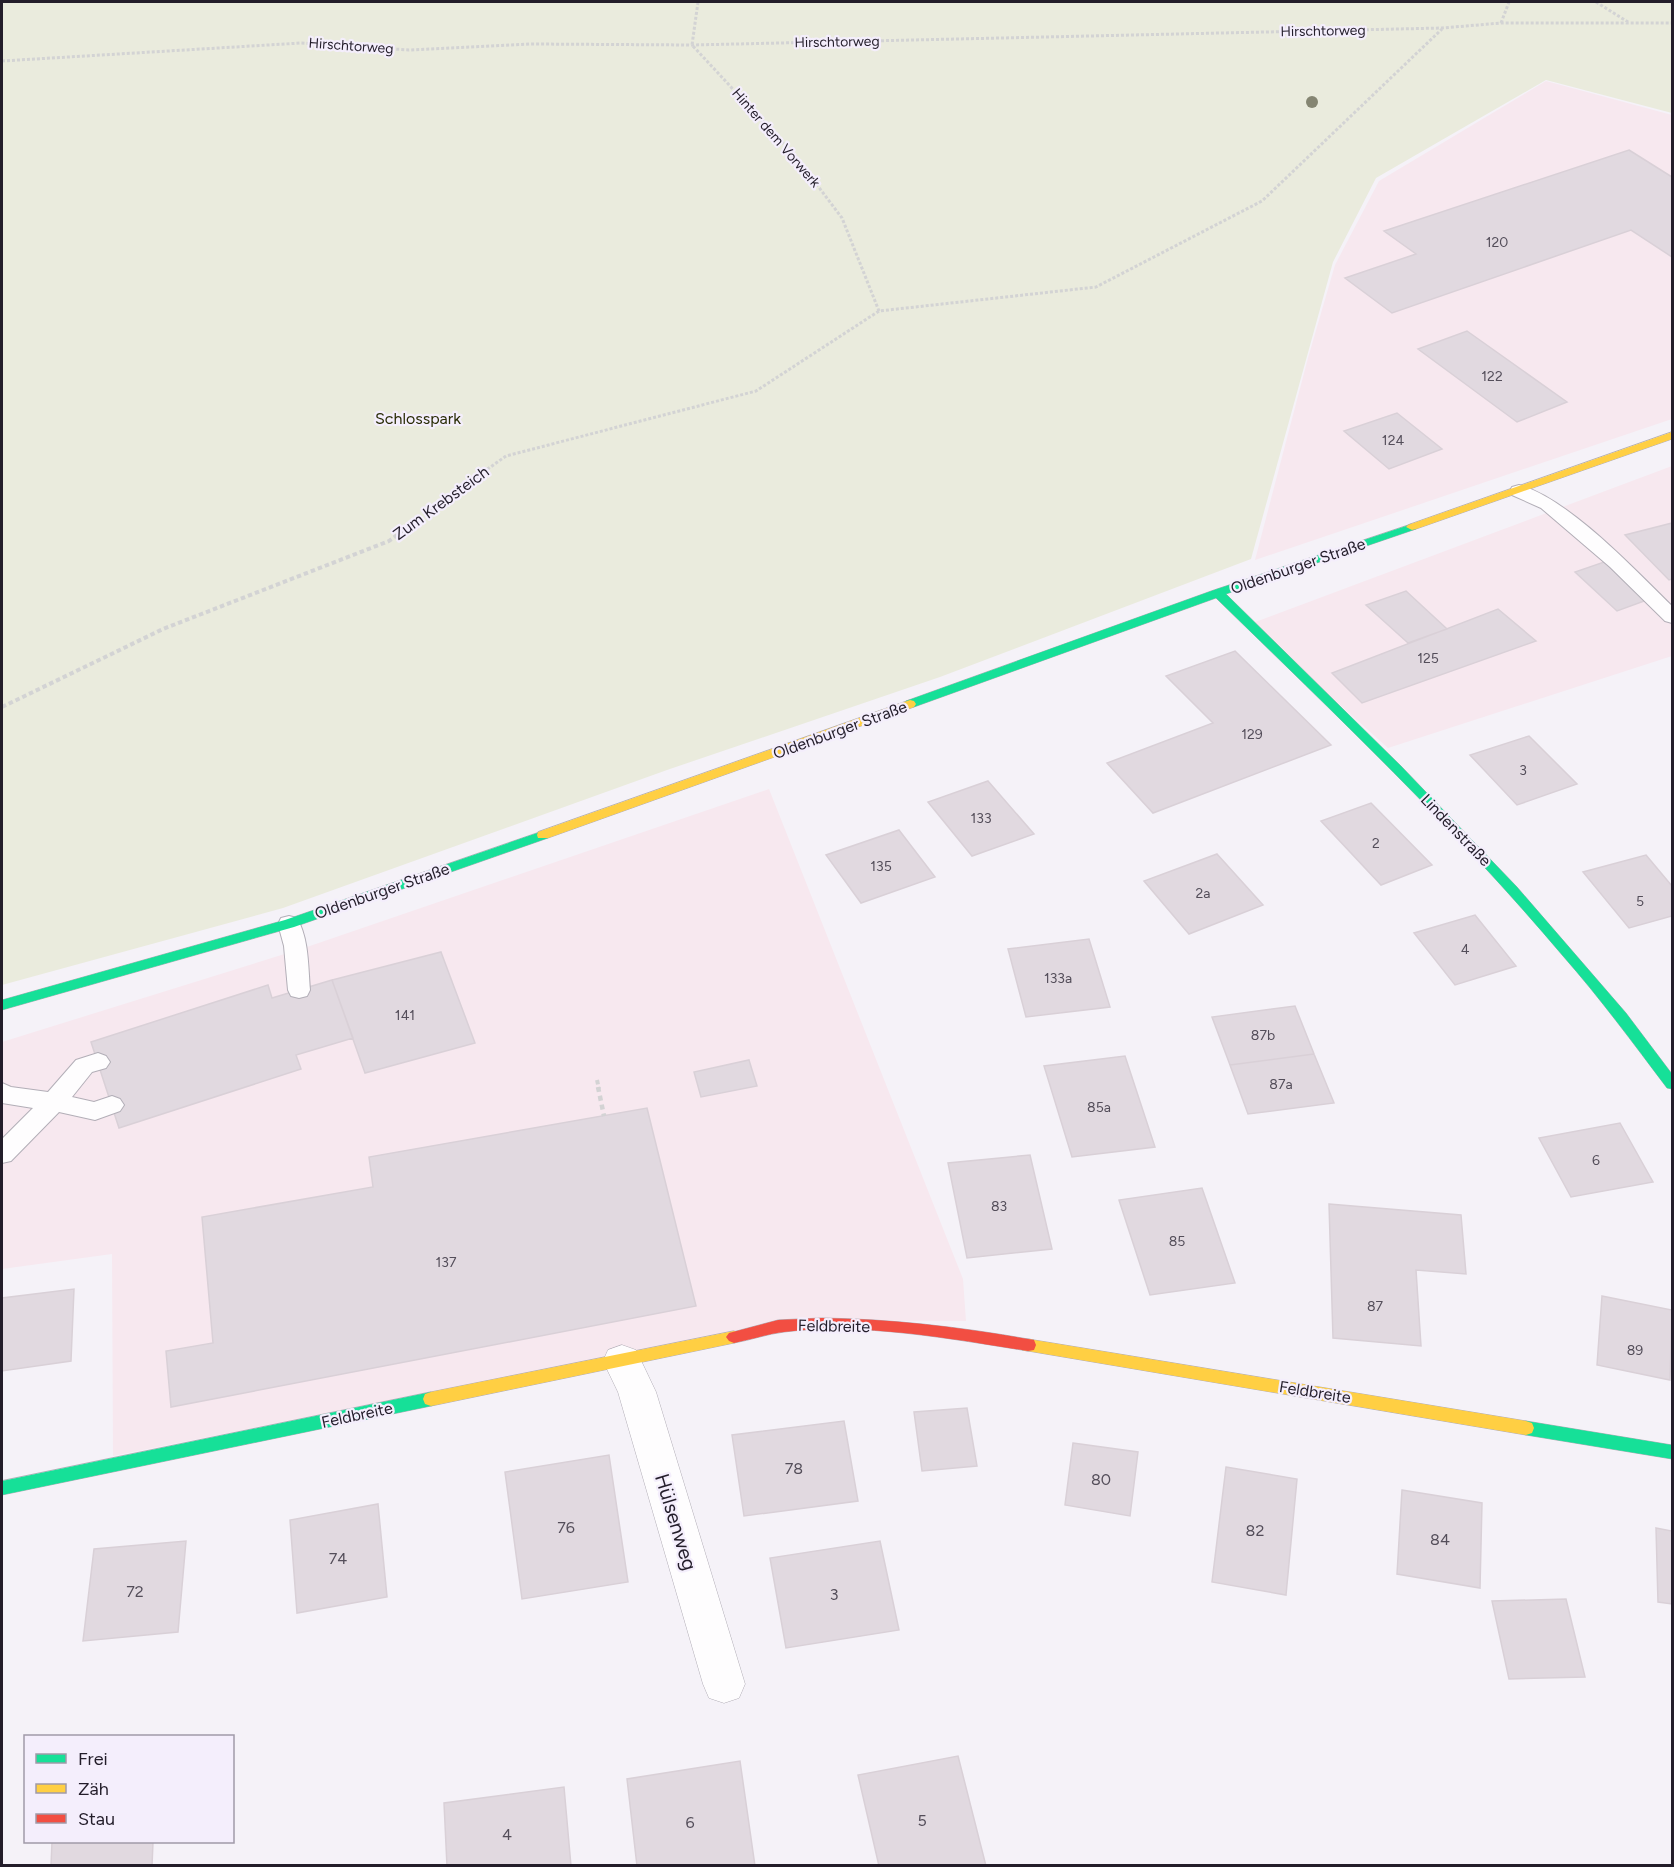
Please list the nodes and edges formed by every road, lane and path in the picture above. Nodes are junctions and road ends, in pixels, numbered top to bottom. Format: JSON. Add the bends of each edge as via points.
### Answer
{"nodes":[{"id":1,"x":698,"y":2,"type":"edge"},
{"id":2,"x":1509,"y":2,"type":"edge"},
{"id":3,"x":1596,"y":2,"type":"edge"},
{"id":4,"x":1672,"y":22,"type":"edge"},
{"id":5,"x":1501,"y":23,"type":"junction"},
{"id":6,"x":1629,"y":23,"type":"junction"},
{"id":7,"x":1442,"y":28,"type":"junction"},
{"id":8,"x":692,"y":45,"type":"junction"},
{"id":9,"x":2,"y":61,"type":"edge"},
{"id":10,"x":879,"y":312,"type":"junction"},
{"id":11,"x":1672,"y":435,"type":"edge"},
{"id":12,"x":1519,"y":491,"type":"junction"},
{"id":13,"x":1218,"y":594,"type":"junction"},
{"id":14,"x":1672,"y":617,"type":"edge"},
{"id":15,"x":2,"y":706,"type":"edge"},
{"id":16,"x":289,"y":924,"type":"junction"},
{"id":17,"x":299,"y":990,"type":"dead end"},
{"id":18,"x":2,"y":1005,"type":"edge"},
{"id":19,"x":98,"y":1062,"type":"dead end"},
{"id":20,"x":597,"y":1080,"type":"dead end"},
{"id":21,"x":1672,"y":1084,"type":"edge"},
{"id":22,"x":2,"y":1092,"type":"edge"},
{"id":23,"x":54,"y":1102,"type":"junction"},
{"id":24,"x":112,"y":1105,"type":"dead end"},
{"id":25,"x":604,"y":1116,"type":"dead end"},
{"id":26,"x":2,"y":1154,"type":"edge"},
{"id":27,"x":622,"y":1361,"type":"junction"},
{"id":28,"x":1672,"y":1452,"type":"edge"},
{"id":29,"x":2,"y":1488,"type":"edge"},
{"id":30,"x":724,"y":1684,"type":"dead end"}],
"edges":[{"from":1,"to":8,"type":"path"},
{"from":2,"to":5,"type":"path"},
{"from":3,"to":6,"type":"path"},
{"from":4,"to":6,"type":"path","name":"Hirschtorweg"},
{"from":5,"to":6,"type":"path","name":"Hirschtorweg"},
{"from":5,"to":7,"type":"path","name":"Hirschtorweg"},
{"from":7,"to":8,"type":"path","name":"Hirschtorweg"},
{"from":7,"to":10,"type":"path","via":[[1262,201],[1096,287]]},
{"from":8,"to":9,"type":"path","name":"Hirschtorweg","via":[[531,44],[409,50],[301,43]]},
{"from":8,"to":10,"type":"path","name":"Hinter dem Vorwerk","via":[[796,157],[842,218]]},
{"from":10,"to":15,"type":"path","name":"Zum Krebsteich","via":[[756,391],[506,456],[389,541],[164,629]]},
{"from":11,"to":12,"type":"street","name":"Oldenburger Straße"},
{"from":12,"to":13,"type":"street","name":"Oldenburger Straße"},
{"from":12,"to":14,"type":"lane","via":[[1548,504]]},
{"from":13,"to":16,"type":"street","name":"Oldenburger Straße"},
{"from":13,"to":21,"type":"street","name":"Lindenstraße","via":[[1511,886],[1626,1020]]},
{"from":16,"to":17,"type":"lane"},
{"from":16,"to":18,"type":"street","name":"Oldenburger Straße"},
{"from":19,"to":23,"type":"lane","via":[[84,1066]]},
{"from":20,"to":25,"type":"path"},
{"from":22,"to":23,"type":"lane"},
{"from":23,"to":24,"type":"lane","via":[[95,1111]]},
{"from":23,"to":26,"type":"lane"},
{"from":27,"to":28,"type":"street","name":"Feldbreite","via":[[790,1325],[886,1326],[982,1337]]},
{"from":27,"to":29,"type":"street","name":"Feldbreite"},
{"from":27,"to":30,"type":"street","name":"Hülsenweg","via":[[638,1392]]}]}
